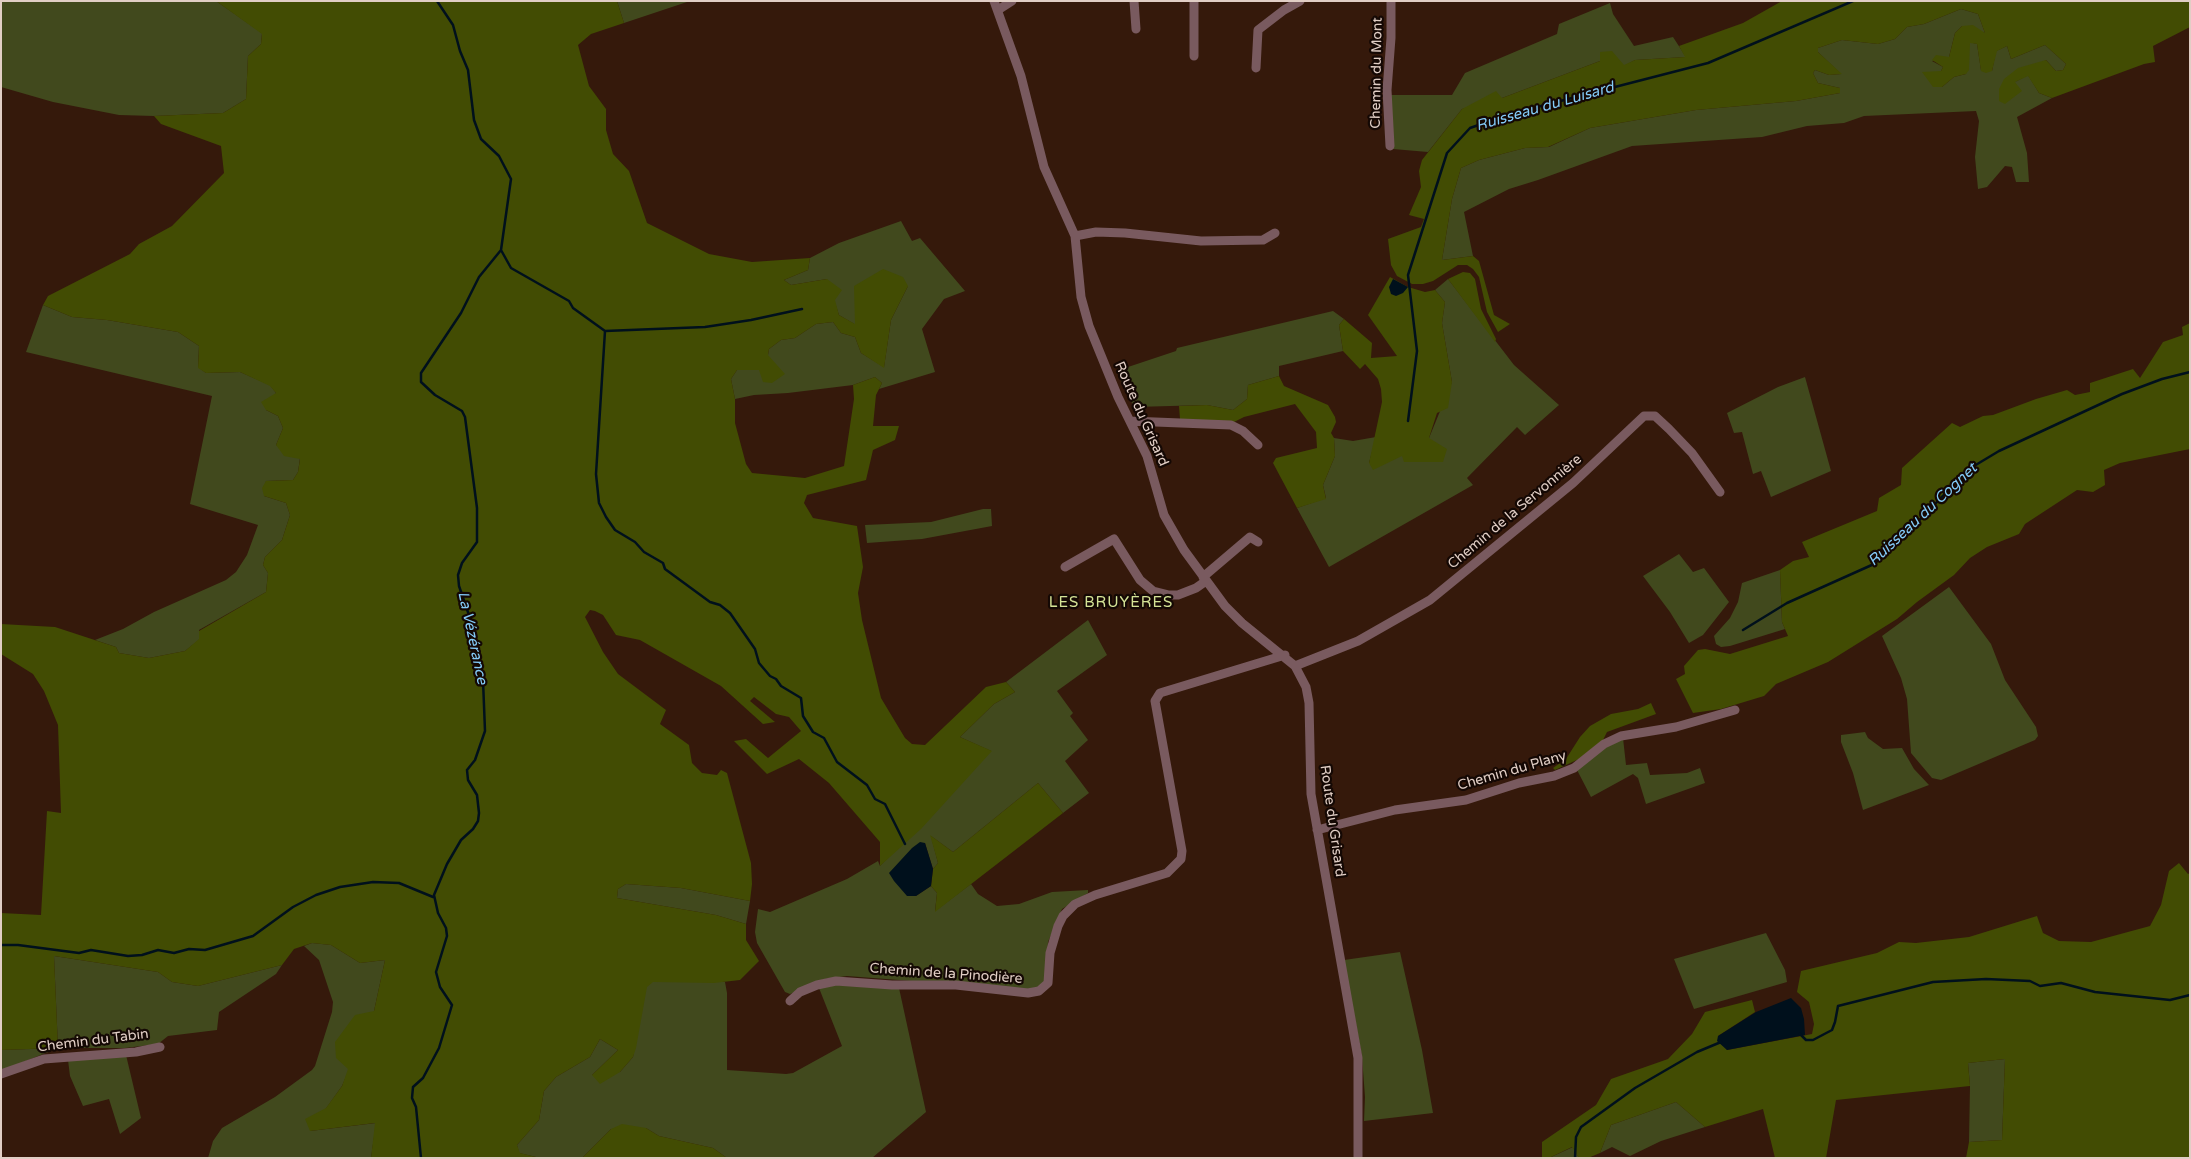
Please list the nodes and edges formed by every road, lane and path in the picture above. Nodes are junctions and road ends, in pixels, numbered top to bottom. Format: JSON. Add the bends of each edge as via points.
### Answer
{"nodes":[{"id":1,"x":1012,"y":1,"type":"edge"},
{"id":2,"x":1134,"y":1,"type":"edge"},
{"id":3,"x":1194,"y":1,"type":"edge"},
{"id":4,"x":1300,"y":1,"type":"edge"},
{"id":5,"x":1391,"y":1,"type":"edge"},
{"id":6,"x":996,"y":6,"type":"edge"},
{"id":7,"x":1136,"y":29,"type":"dead end"},
{"id":8,"x":1194,"y":56,"type":"dead end"},
{"id":9,"x":1256,"y":68,"type":"dead end"},
{"id":10,"x":1390,"y":146,"type":"dead end"},
{"id":11,"x":1275,"y":233,"type":"dead end"},
{"id":12,"x":1075,"y":236,"type":"junction"},
{"id":13,"x":1130,"y":421,"type":"junction"},
{"id":14,"x":1258,"y":445,"type":"dead end"},
{"id":15,"x":1720,"y":492,"type":"dead end"},
{"id":16,"x":1258,"y":542,"type":"dead end"},
{"id":17,"x":1065,"y":567,"type":"dead end"},
{"id":18,"x":1205,"y":579,"type":"junction"},
{"id":19,"x":1285,"y":655,"type":"junction"},
{"id":20,"x":1295,"y":666,"type":"junction"},
{"id":21,"x":1735,"y":710,"type":"dead end"},
{"id":22,"x":1317,"y":830,"type":"junction"},
{"id":23,"x":790,"y":1001,"type":"dead end"},
{"id":24,"x":160,"y":1047,"type":"dead end"},
{"id":25,"x":1,"y":1074,"type":"edge"},
{"id":26,"x":1358,"y":1158,"type":"edge"}],
"edges":[{"from":1,"to":6,"type":"street"},
{"from":2,"to":7,"type":"street"},
{"from":3,"to":8,"type":"street"},
{"from":4,"to":9,"type":"street","via":[[1258,30]]},
{"from":5,"to":10,"type":"street","name":"Chemin du Mont"},
{"from":6,"to":12,"type":"street","name":"Route du Grisard","via":[[1021,76],[1044,167]]},
{"from":11,"to":12,"type":"street","via":[[1263,240],[1201,241],[1125,233],[1096,232]]},
{"from":12,"to":13,"type":"street","name":"Route du Grisard","via":[[1084,312]]},
{"from":13,"to":14,"type":"street","via":[[1231,426],[1243,431]]},
{"from":13,"to":18,"type":"street","name":"Route du Grisard","via":[[1147,456],[1164,515]]},
{"from":15,"to":20,"type":"street","name":"Chemin de la Servonnière","via":[[1683,443],[1655,416],[1644,416],[1579,478],[1430,600],[1358,641]]},
{"from":16,"to":18,"type":"street","via":[[1250,537]]},
{"from":17,"to":18,"type":"street","via":[[1114,539],[1140,580],[1153,591],[1178,595],[1196,588]]},
{"from":18,"to":19,"type":"street","name":"Route du Grisard","via":[[1233,615]]},
{"from":19,"to":20,"type":"street","name":"Route du Grisard"},
{"from":19,"to":23,"type":"street","name":"Chemin de la Pinodière","via":[[1160,693],[1155,701],[1181,859],[1167,873],[1075,904],[1058,926],[1050,953],[1048,983],[1039,991],[956,985],[892,985],[852,980],[817,985],[800,992]]},
{"from":20,"to":22,"type":"street","name":"Route du Grisard","via":[[1306,687],[1309,703],[1310,779]]},
{"from":21,"to":22,"type":"street","name":"Chemin du Plany","via":[[1676,727],[1621,736],[1604,744],[1574,768],[1554,776],[1466,800],[1395,810]]},
{"from":22,"to":26,"type":"street","name":"Route du Grisard","via":[[1358,1058]]},
{"from":24,"to":25,"type":"street","name":"Chemin du Tabin","via":[[136,1052],[44,1058]]}]}
